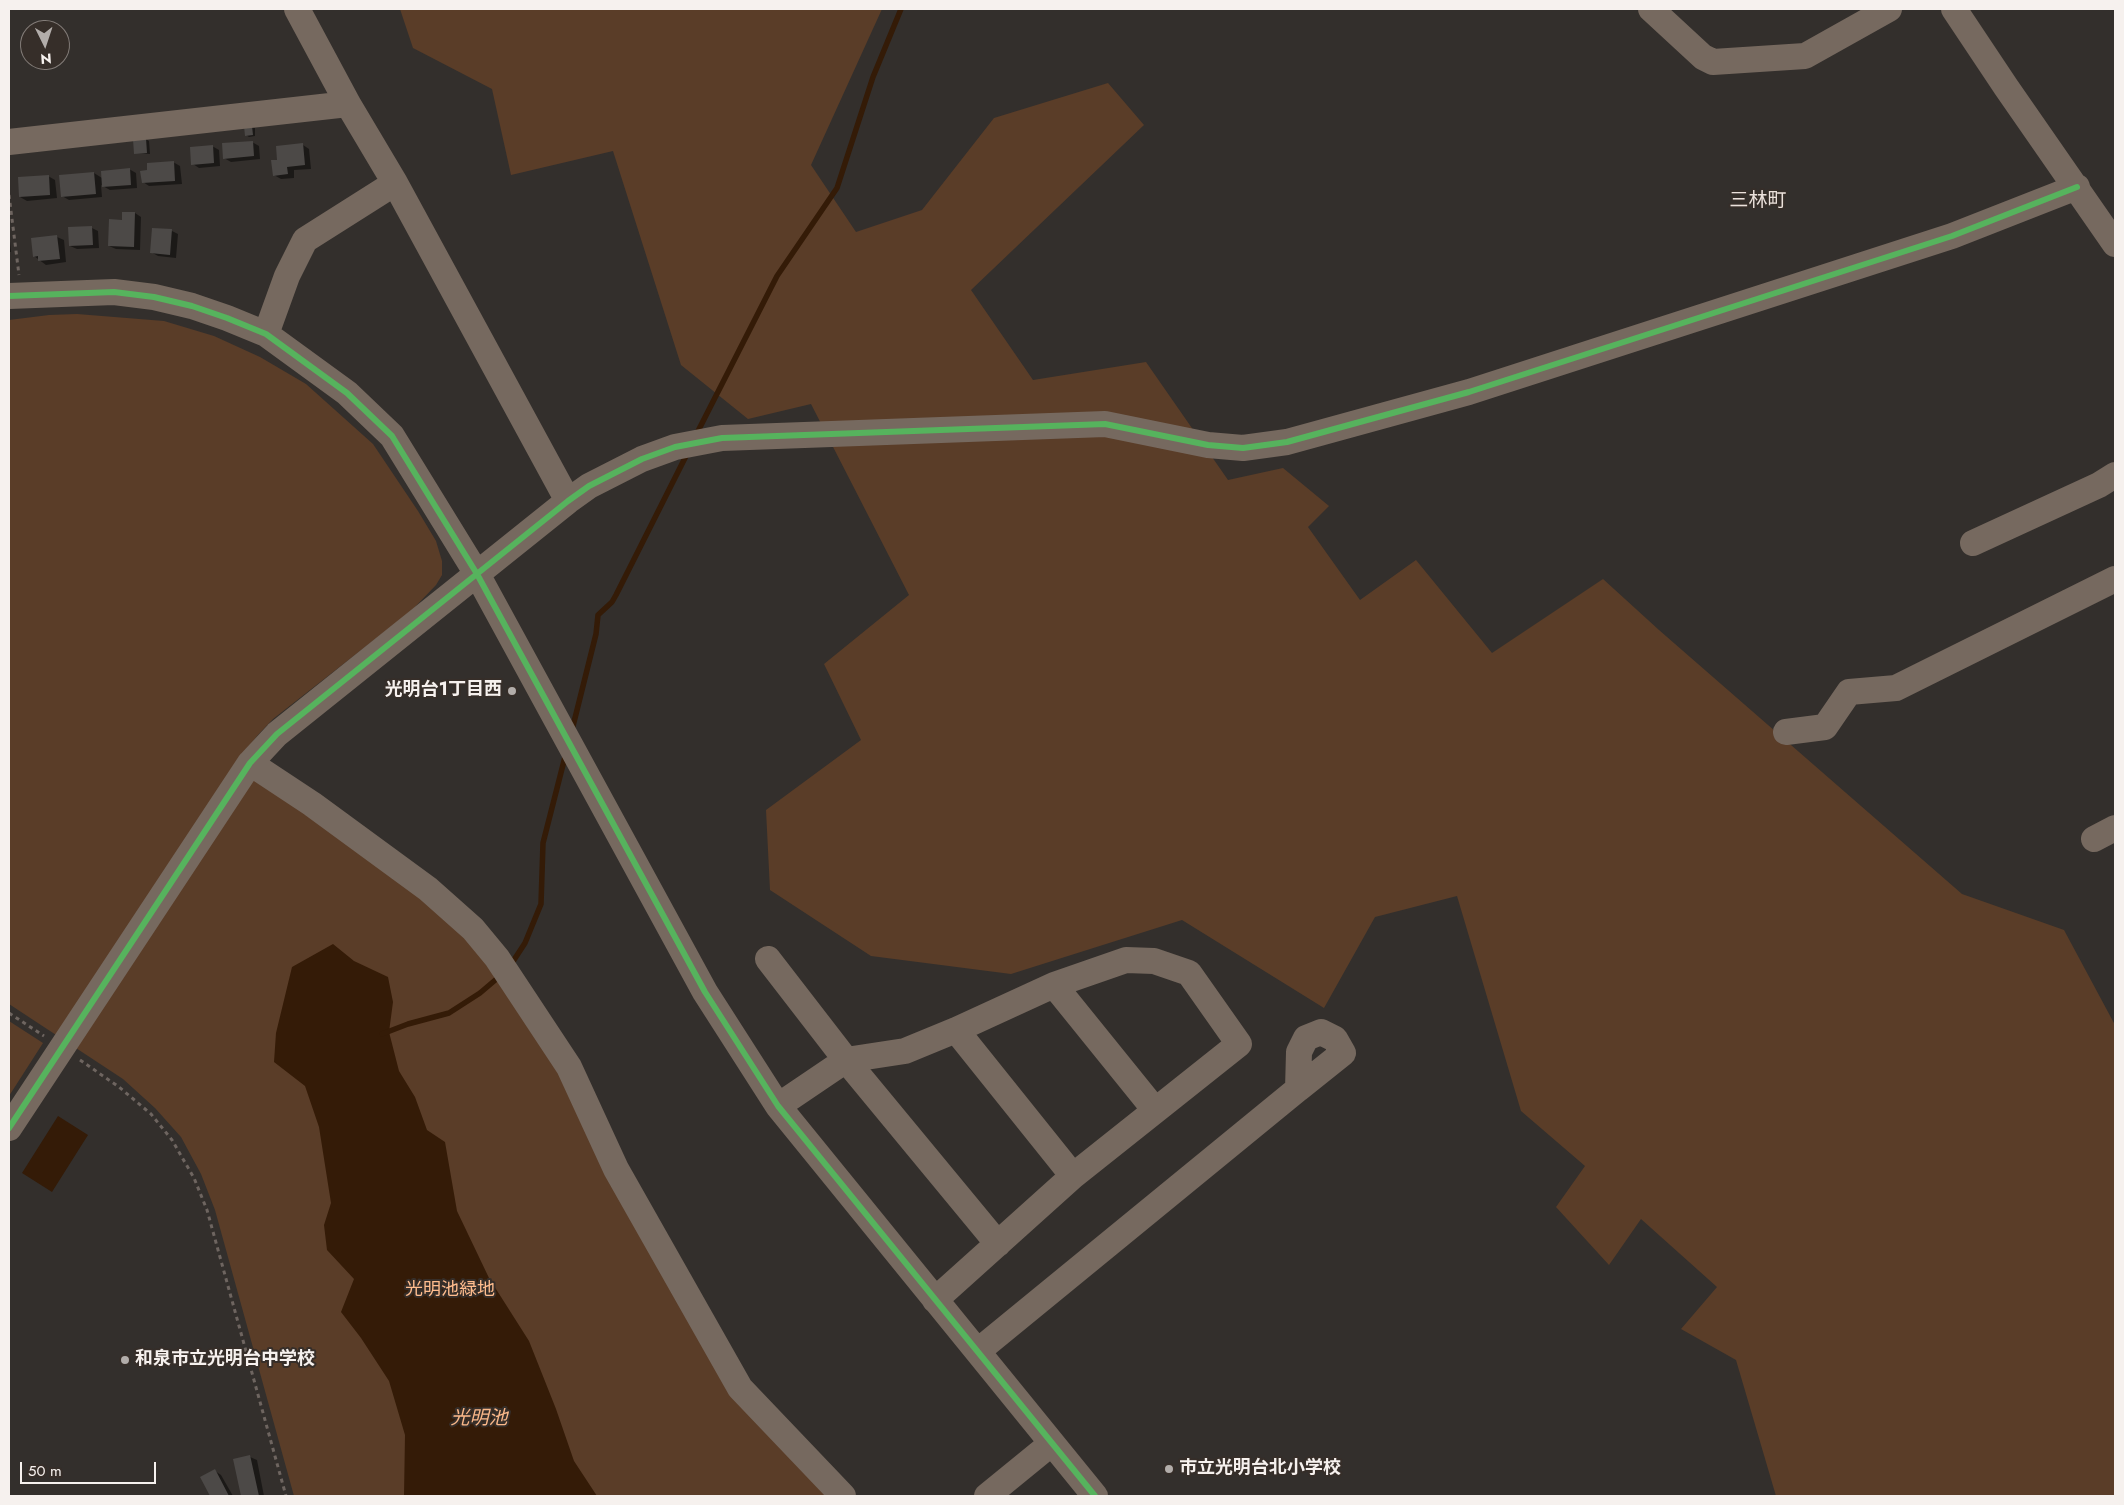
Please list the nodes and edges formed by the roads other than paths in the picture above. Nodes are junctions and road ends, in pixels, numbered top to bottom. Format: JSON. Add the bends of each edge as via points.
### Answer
{"nodes":[{"id":1,"x":296,"y":9,"type":"edge"},
{"id":2,"x":1651,"y":9,"type":"edge"},
{"id":3,"x":1889,"y":9,"type":"edge"},
{"id":4,"x":1954,"y":9,"type":"edge"},
{"id":5,"x":348,"y":104,"type":"junction"},
{"id":6,"x":9,"y":142,"type":"edge"},
{"id":7,"x":395,"y":183,"type":"junction"},
{"id":8,"x":2077,"y":187,"type":"junction"},
{"id":9,"x":2115,"y":244,"type":"edge"},
{"id":10,"x":14,"y":287,"type":"edge"},
{"id":11,"x":266,"y":334,"type":"junction"},
{"id":12,"x":2115,"y":475,"type":"edge"},
{"id":13,"x":568,"y":501,"type":"junction"},
{"id":14,"x":1973,"y":543,"type":"dead end"},
{"id":15,"x":477,"y":574,"type":"junction"},
{"id":16,"x":2115,"y":579,"type":"edge"},
{"id":17,"x":1786,"y":732,"type":"dead end"},
{"id":18,"x":250,"y":763,"type":"junction"},
{"id":19,"x":768,"y":959,"type":"dead end"},
{"id":20,"x":1054,"y":985,"type":"junction"},
{"id":21,"x":956,"y":1030,"type":"junction"},
{"id":22,"x":846,"y":1060,"type":"junction"},
{"id":23,"x":1298,"y":1089,"type":"dead end"},
{"id":24,"x":778,"y":1106,"type":"junction"},
{"id":25,"x":1156,"y":1110,"type":"junction"},
{"id":26,"x":9,"y":1128,"type":"edge"},
{"id":27,"x":1073,"y":1176,"type":"junction"},
{"id":28,"x":998,"y":1244,"type":"junction"},
{"id":29,"x":936,"y":1300,"type":"junction"},
{"id":30,"x":978,"y":1351,"type":"junction"},
{"id":31,"x":1052,"y":1443,"type":"junction"},
{"id":32,"x":843,"y":1496,"type":"edge"},
{"id":33,"x":987,"y":1496,"type":"edge"},
{"id":34,"x":1095,"y":1496,"type":"edge"}],
"edges":[{"from":1,"to":5,"type":"street"},
{"from":2,"to":3,"type":"street","via":[[1703,57],[1713,62],[1805,56]]},
{"from":4,"to":8,"type":"street"},
{"from":5,"to":6,"type":"street"},
{"from":5,"to":7,"type":"street"},
{"from":7,"to":11,"type":"street","via":[[305,240],[286,276]]},
{"from":7,"to":13,"type":"street"},
{"from":8,"to":9,"type":"street"},
{"from":8,"to":13,"type":"street","via":[[1952,236],[1829,276],[1469,392],[1287,442],[1243,448],[1208,445],[1105,424],[722,438],[675,447],[642,459],[589,486]]},
{"from":10,"to":11,"type":"street","via":[[154,297],[192,306]]},
{"from":11,"to":15,"type":"street","via":[[347,393],[392,436]]},
{"from":12,"to":14,"type":"street"},
{"from":13,"to":15,"type":"street"},
{"from":15,"to":18,"type":"street","via":[[278,734]]},
{"from":15,"to":24,"type":"street","via":[[706,992]]},
{"from":16,"to":17,"type":"street","via":[[1896,688],[1849,692],[1825,727]]},
{"from":18,"to":26,"type":"street"},
{"from":18,"to":32,"type":"street","via":[[428,889],[474,928],[569,1067],[616,1169],[740,1388]]},
{"from":19,"to":22,"type":"street"},
{"from":20,"to":21,"type":"street"},
{"from":20,"to":25,"type":"street"},
{"from":20,"to":25,"type":"street","via":[[1126,960],[1154,961],[1189,974],[1239,1044]]},
{"from":21,"to":22,"type":"street","via":[[905,1050]]},
{"from":21,"to":27,"type":"street"},
{"from":22,"to":24,"type":"street"},
{"from":22,"to":28,"type":"street"},
{"from":23,"to":30,"type":"street"},
{"from":24,"to":29,"type":"street"},
{"from":25,"to":27,"type":"street"},
{"from":27,"to":28,"type":"street"},
{"from":28,"to":29,"type":"street"},
{"from":29,"to":30,"type":"street"},
{"from":30,"to":31,"type":"street"},
{"from":31,"to":33,"type":"street"},
{"from":31,"to":34,"type":"street"}]}
